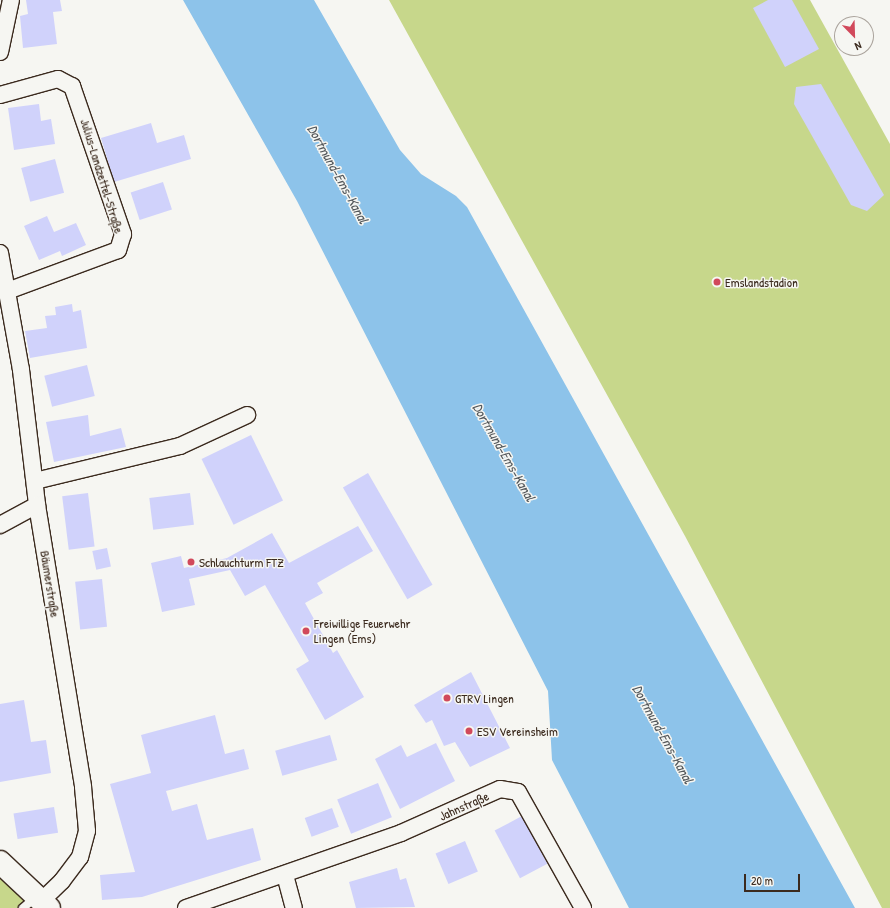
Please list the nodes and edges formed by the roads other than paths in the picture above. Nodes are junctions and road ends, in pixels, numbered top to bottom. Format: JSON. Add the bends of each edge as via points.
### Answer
{"nodes":[{"id":1,"x":11,"y":0,"type":"edge"},
{"id":2,"x":2,"y":37,"type":"edge"},
{"id":3,"x":0,"y":52,"type":"edge"},
{"id":4,"x":0,"y":94,"type":"edge"},
{"id":5,"x":0,"y":253,"type":"edge"},
{"id":6,"x":5,"y":298,"type":"edge"},
{"id":7,"x":247,"y":415,"type":"dead end"},
{"id":8,"x":35,"y":481,"type":"junction"},
{"id":9,"x":37,"y":506,"type":"junction"},
{"id":10,"x":0,"y":525,"type":"edge"},
{"id":11,"x":0,"y":862,"type":"edge"},
{"id":12,"x":285,"y":875,"type":"junction"},
{"id":13,"x":38,"y":903,"type":"edge"},
{"id":14,"x":186,"y":908,"type":"edge"},
{"id":15,"x":294,"y":908,"type":"edge"},
{"id":16,"x":583,"y":908,"type":"edge"}],
"edges":[{"from":1,"to":2,"type":"street"},
{"from":2,"to":3,"type":"street"},
{"from":4,"to":6,"type":"street","name":"Julius-Landzettel-Straße","via":[[58,79],[72,86],[123,234],[118,250]]},
{"from":5,"to":6,"type":"street","name":"Bäumerstraße"},
{"from":6,"to":8,"type":"street","name":"Bäumerstraße"},
{"from":7,"to":8,"type":"street","via":[[180,446]]},
{"from":8,"to":9,"type":"street","name":"Bäumerstraße"},
{"from":9,"to":10,"type":"street"},
{"from":9,"to":13,"type":"street","name":"Bäumerstraße","via":[[83,787],[87,831],[80,857],[62,881]]},
{"from":11,"to":13,"type":"main road"},
{"from":12,"to":14,"type":"street","name":"Jahnstraße"},
{"from":12,"to":15,"type":"street"},
{"from":12,"to":16,"type":"street","name":"Jahnstraße","via":[[401,833],[500,790],[518,792]]}]}
